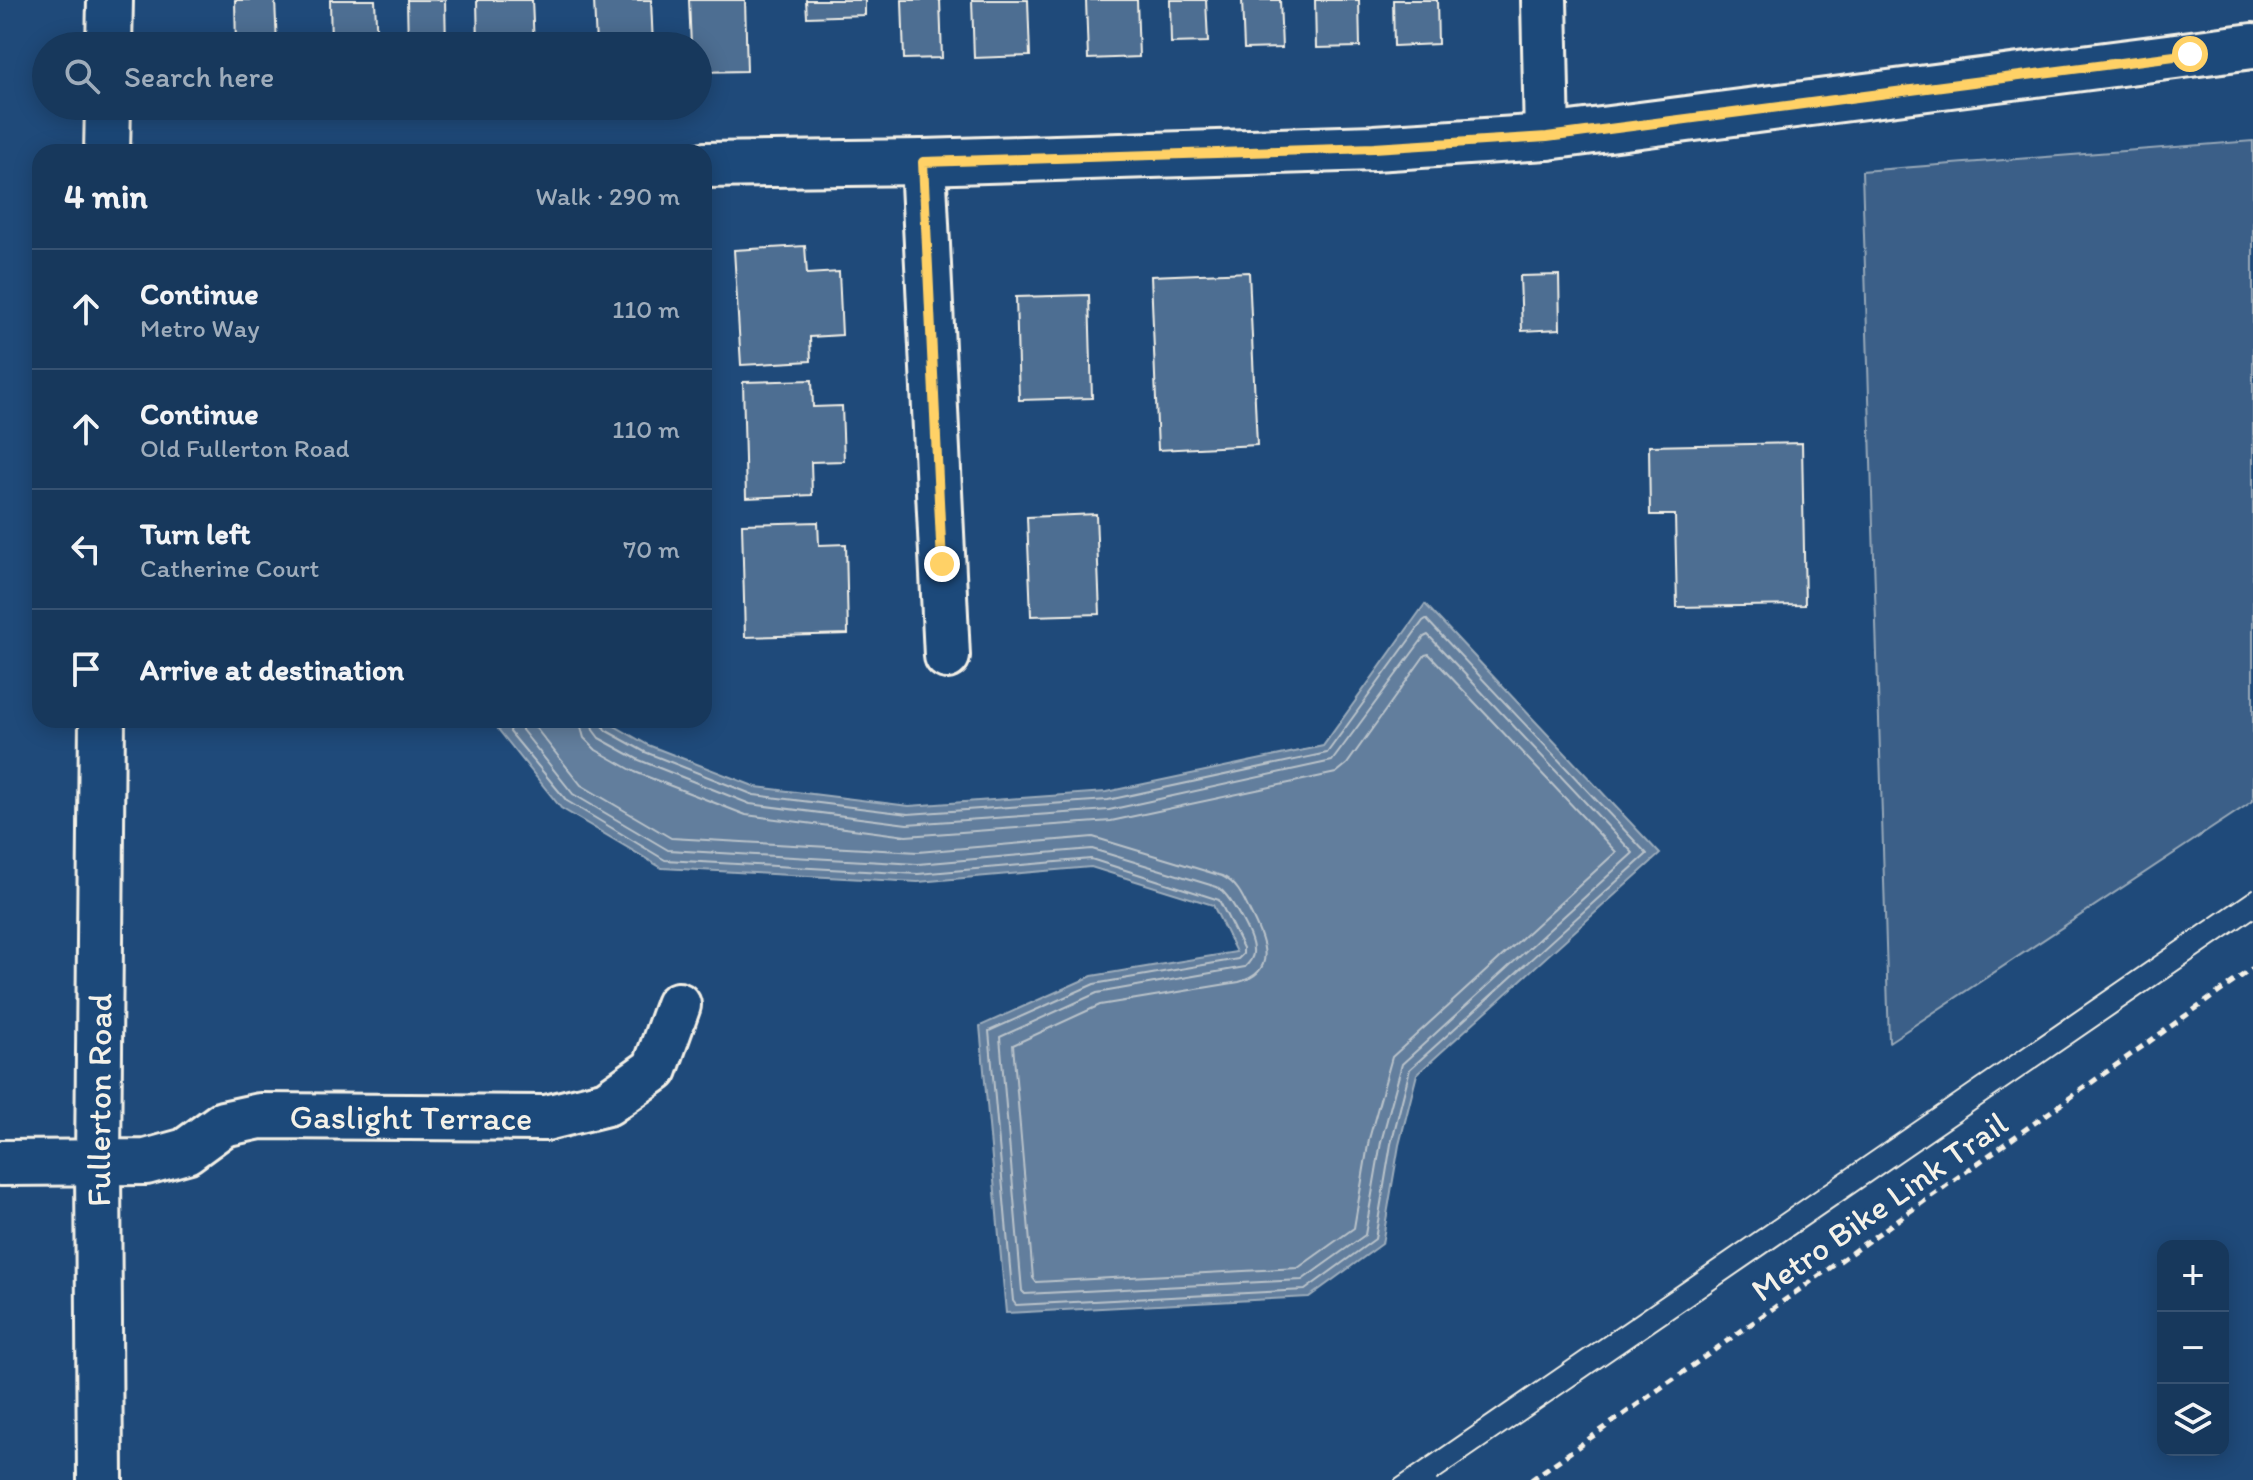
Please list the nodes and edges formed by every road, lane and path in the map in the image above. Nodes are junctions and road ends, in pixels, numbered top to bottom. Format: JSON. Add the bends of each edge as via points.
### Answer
{"nodes":[{"id":1,"x":110,"y":0,"type":"edge"},
{"id":2,"x":1544,"y":0,"type":"edge"},
{"id":3,"x":109,"y":32,"type":"edge"},
{"id":4,"x":2253,"y":46,"type":"edge"},
{"id":5,"x":108,"y":120,"type":"edge"},
{"id":6,"x":1547,"y":137,"type":"junction"},
{"id":7,"x":107,"y":144,"type":"edge"},
{"id":8,"x":923,"y":162,"type":"junction"},
{"id":9,"x":712,"y":165,"type":"edge"},
{"id":10,"x":947,"y":656,"type":"dead end"},
{"id":11,"x":102,"y":728,"type":"edge"},
{"id":12,"x":2253,"y":968,"type":"edge"},
{"id":13,"x":678,"y":1005,"type":"dead end"},
{"id":14,"x":0,"y":1163,"type":"edge"},
{"id":15,"x":98,"y":1163,"type":"junction"},
{"id":16,"x":100,"y":1480,"type":"edge"},
{"id":17,"x":1531,"y":1480,"type":"edge"}],
"edges":[{"from":1,"to":3,"type":"street"},
{"from":2,"to":6,"type":"street"},
{"from":4,"to":6,"type":"street"},
{"from":5,"to":7,"type":"street"},
{"from":6,"to":8,"type":"street","via":[[1374,148]]},
{"from":8,"to":9,"type":"street"},
{"from":8,"to":10,"type":"street"},
{"from":11,"to":15,"type":"street","name":"Fullerton Road"},
{"from":12,"to":17,"type":"path","name":"Metro Bike Link Trail"},
{"from":13,"to":15,"type":"street","name":"Gaslight Terrace","via":[[655,1069],[607,1103],[546,1118],[260,1116],[223,1124],[186,1151],[146,1162]]},
{"from":14,"to":15,"type":"street","name":"Gaslight Terrace"},
{"from":15,"to":16,"type":"street","name":"Fullerton Road"}]}
